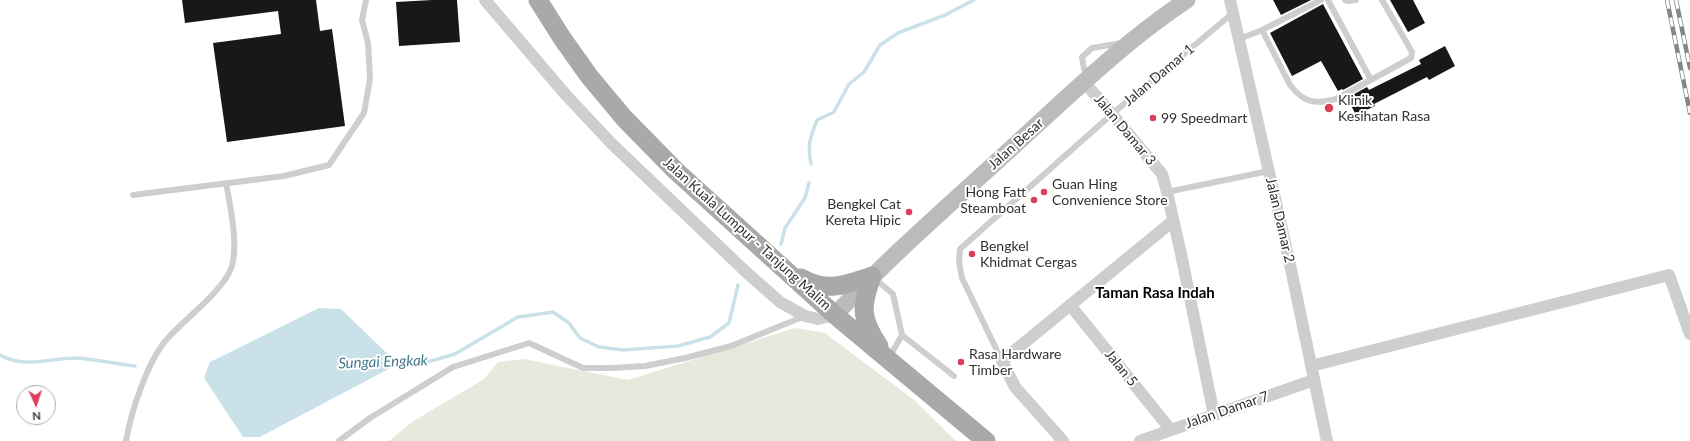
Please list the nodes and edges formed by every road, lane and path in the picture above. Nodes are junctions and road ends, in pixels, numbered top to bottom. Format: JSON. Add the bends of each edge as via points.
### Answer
{"nodes":[{"id":1,"x":366,"y":0,"type":"edge"},
{"id":2,"x":485,"y":0,"type":"edge"},
{"id":3,"x":538,"y":0,"type":"edge"},
{"id":4,"x":1187,"y":0,"type":"edge"},
{"id":5,"x":1230,"y":0,"type":"edge"},
{"id":6,"x":1322,"y":0,"type":"edge"},
{"id":7,"x":1328,"y":0,"type":"edge"},
{"id":8,"x":1345,"y":0,"type":"edge"},
{"id":9,"x":1356,"y":0,"type":"edge"},
{"id":10,"x":1382,"y":0,"type":"edge"},
{"id":11,"x":1233,"y":13,"type":"junction"},
{"id":12,"x":1262,"y":30,"type":"junction"},
{"id":13,"x":1239,"y":39,"type":"junction"},
{"id":14,"x":1090,"y":78,"type":"junction"},
{"id":15,"x":1371,"y":80,"type":"junction"},
{"id":16,"x":1112,"y":114,"type":"junction"},
{"id":17,"x":1269,"y":171,"type":"junction"},
{"id":18,"x":226,"y":183,"type":"junction"},
{"id":19,"x":1167,"y":192,"type":"junction"},
{"id":20,"x":133,"y":196,"type":"dead end"},
{"id":21,"x":1173,"y":221,"type":"junction"},
{"id":22,"x":785,"y":270,"type":"junction"},
{"id":23,"x":872,"y":276,"type":"junction"},
{"id":24,"x":1070,"y":305,"type":"junction"},
{"id":25,"x":835,"y":314,"type":"junction"},
{"id":26,"x":805,"y":316,"type":"junction"},
{"id":27,"x":1690,"y":334,"type":"edge"},
{"id":28,"x":902,"y":335,"type":"junction"},
{"id":29,"x":888,"y":359,"type":"junction"},
{"id":30,"x":1002,"y":361,"type":"junction"},
{"id":31,"x":1311,"y":366,"type":"junction"},
{"id":32,"x":954,"y":376,"type":"dead end"},
{"id":33,"x":1314,"y":380,"type":"junction"},
{"id":34,"x":1214,"y":415,"type":"junction"},
{"id":35,"x":1171,"y":430,"type":"junction"},
{"id":36,"x":126,"y":441,"type":"edge"},
{"id":37,"x":339,"y":441,"type":"edge"},
{"id":38,"x":986,"y":441,"type":"edge"},
{"id":39,"x":1063,"y":441,"type":"edge"},
{"id":40,"x":1140,"y":441,"type":"edge"},
{"id":41,"x":1327,"y":441,"type":"edge"}],
"edges":[{"from":1,"to":18,"type":"lane","via":[[362,20],[368,43],[370,79],[364,113],[329,165],[284,176]]},
{"from":2,"to":26,"type":"street","via":[[566,95],[611,143],[746,272],[780,302]]},
{"from":3,"to":22,"type":"main road","name":"Jalan Kuala Lumpur - Tanjung Malim","via":[[589,76],[624,118],[676,171]]},
{"from":4,"to":14,"type":"main road","name":"Jalan Besar","via":[[1165,15]]},
{"from":5,"to":11,"type":"street","name":"Jalan Damar 2"},
{"from":6,"to":12,"type":"lane"},
{"from":7,"to":15,"type":"lane"},
{"from":8,"to":9,"type":"lane"},
{"from":10,"to":15,"type":"lane","via":[[1412,56]]},
{"from":11,"to":13,"type":"street","name":"Jalan Damar 2"},
{"from":11,"to":16,"type":"lane","name":"Jalan Damar 1"},
{"from":12,"to":13,"type":"lane"},
{"from":12,"to":15,"type":"lane","via":[[1290,84],[1305,100],[1324,102],[1336,99]]},
{"from":13,"to":17,"type":"street","name":"Jalan Damar 2"},
{"from":14,"to":16,"type":"street","name":"Jalan Damar 3"},
{"from":14,"to":23,"type":"main road","name":"Jalan Besar"},
{"from":16,"to":19,"type":"street","name":"Jalan Damar 3","via":[[1162,174]]},
{"from":16,"to":30,"type":"lane","name":"Jalan Damar 1","via":[[960,249],[962,278]]},
{"from":17,"to":19,"type":"lane"},
{"from":17,"to":31,"type":"street","name":"Jalan Damar 2"},
{"from":18,"to":20,"type":"lane"},
{"from":18,"to":36,"type":"lane","via":[[234,224],[231,270],[214,293],[167,338],[153,359],[129,423]]},
{"from":19,"to":21,"type":"street","name":"Jalan Damar 3"},
{"from":21,"to":24,"type":"street"},
{"from":21,"to":34,"type":"street","name":"Jalan Damar 3"},
{"from":22,"to":23,"type":"main road","via":[[820,286],[842,285]]},
{"from":22,"to":25,"type":"main road","name":"Jalan Kuala Lumpur - Tanjung Malim"},
{"from":23,"to":25,"type":"main road","name":"Jalan Besar"},
{"from":23,"to":28,"type":"lane","via":[[893,294]]},
{"from":23,"to":29,"type":"main road","via":[[865,293],[863,308],[873,338]]},
{"from":24,"to":30,"type":"street"},
{"from":24,"to":35,"type":"street","name":"Jalan 5"},
{"from":25,"to":26,"type":"street","via":[[818,319]]},
{"from":25,"to":29,"type":"main road","name":"Jalan Kuala Lumpur - Tanjung Malim"},
{"from":26,"to":37,"type":"lane","via":[[731,346],[645,366],[583,368],[528,344],[453,367],[370,418]]},
{"from":27,"to":31,"type":"street","via":[[1669,275]]},
{"from":28,"to":29,"type":"lane"},
{"from":28,"to":32,"type":"lane"},
{"from":29,"to":38,"type":"main road","name":"Jalan Kuala Lumpur - Tanjung Malim"},
{"from":30,"to":39,"type":"street","via":[[1015,387]]},
{"from":31,"to":33,"type":"street","name":"Jalan Damar 2"},
{"from":33,"to":34,"type":"street","name":"Jalan Damar 7"},
{"from":33,"to":41,"type":"street","name":"Jalan Damar 2"},
{"from":34,"to":35,"type":"street","name":"Jalan Damar 7"},
{"from":35,"to":40,"type":"street","name":"Jalan Damar 7"}]}
